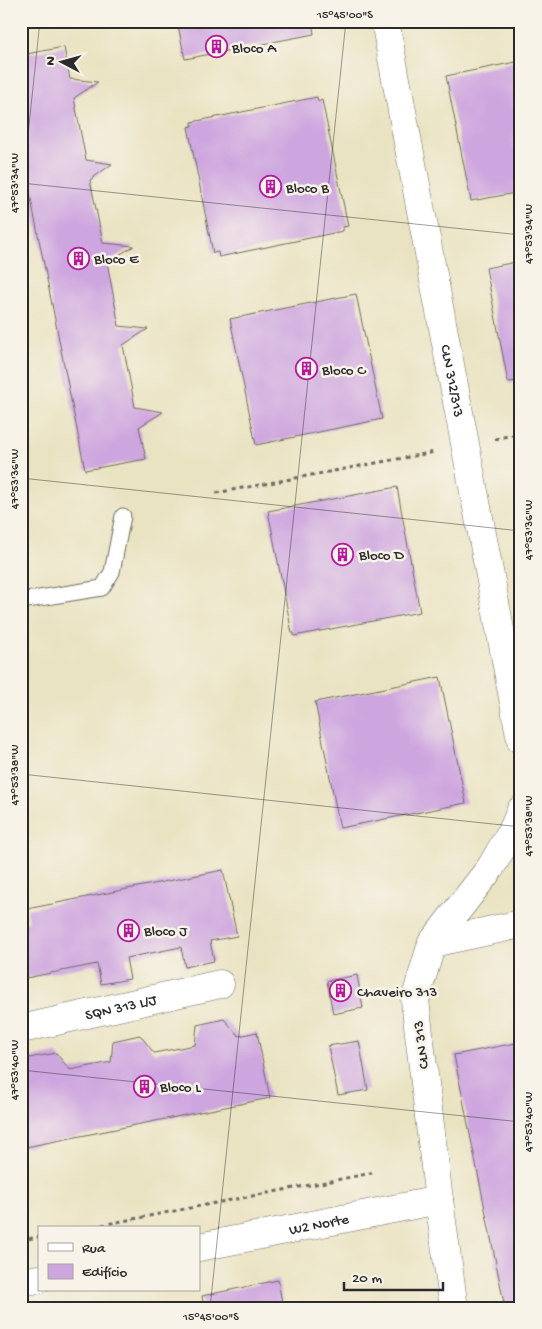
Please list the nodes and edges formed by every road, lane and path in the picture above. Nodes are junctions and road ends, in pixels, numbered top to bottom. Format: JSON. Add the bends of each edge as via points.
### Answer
{"nodes":[{"id":1,"x":384,"y":21,"type":"edge"},
{"id":2,"x":521,"y":433,"type":"edge"},
{"id":3,"x":466,"y":446,"type":"junction"},
{"id":4,"x":216,"y":493,"type":"dead end"},
{"id":5,"x":122,"y":516,"type":"dead end"},
{"id":6,"x":21,"y":601,"type":"edge"},
{"id":7,"x":521,"y":740,"type":"edge"},
{"id":8,"x":521,"y":810,"type":"edge"},
{"id":9,"x":521,"y":924,"type":"edge"},
{"id":10,"x":432,"y":943,"type":"junction"},
{"id":11,"x":220,"y":984,"type":"dead end"},
{"id":12,"x":21,"y":1029,"type":"edge"},
{"id":13,"x":372,"y":1173,"type":"dead end"},
{"id":14,"x":439,"y":1200,"type":"junction"},
{"id":15,"x":96,"y":1226,"type":"edge"},
{"id":16,"x":38,"y":1237,"type":"edge"},
{"id":17,"x":21,"y":1240,"type":"edge"},
{"id":18,"x":200,"y":1247,"type":"edge"},
{"id":19,"x":38,"y":1279,"type":"edge"},
{"id":20,"x":21,"y":1282,"type":"edge"},
{"id":21,"x":454,"y":1308,"type":"edge"}],
"edges":[{"from":1,"to":3,"type":"street","name":"CLN 312/313"},
{"from":2,"to":3,"type":"path"},
{"from":3,"to":4,"type":"path"},
{"from":3,"to":7,"type":"street","name":"CLN 312/313"},
{"from":5,"to":6,"type":"lane","via":[[112,572],[102,588]]},
{"from":8,"to":10,"type":"street","name":"CLN 313","via":[[491,866]]},
{"from":9,"to":10,"type":"street"},
{"from":10,"to":14,"type":"street","name":"CLN 313","via":[[415,1000]]},
{"from":11,"to":12,"type":"street","name":"SQN 313 L/J"},
{"from":13,"to":15,"type":"path"},
{"from":14,"to":18,"type":"street","name":"W2 Norte"},
{"from":14,"to":21,"type":"street","name":"CLN 313"},
{"from":16,"to":17,"type":"path"},
{"from":19,"to":20,"type":"street"}]}
